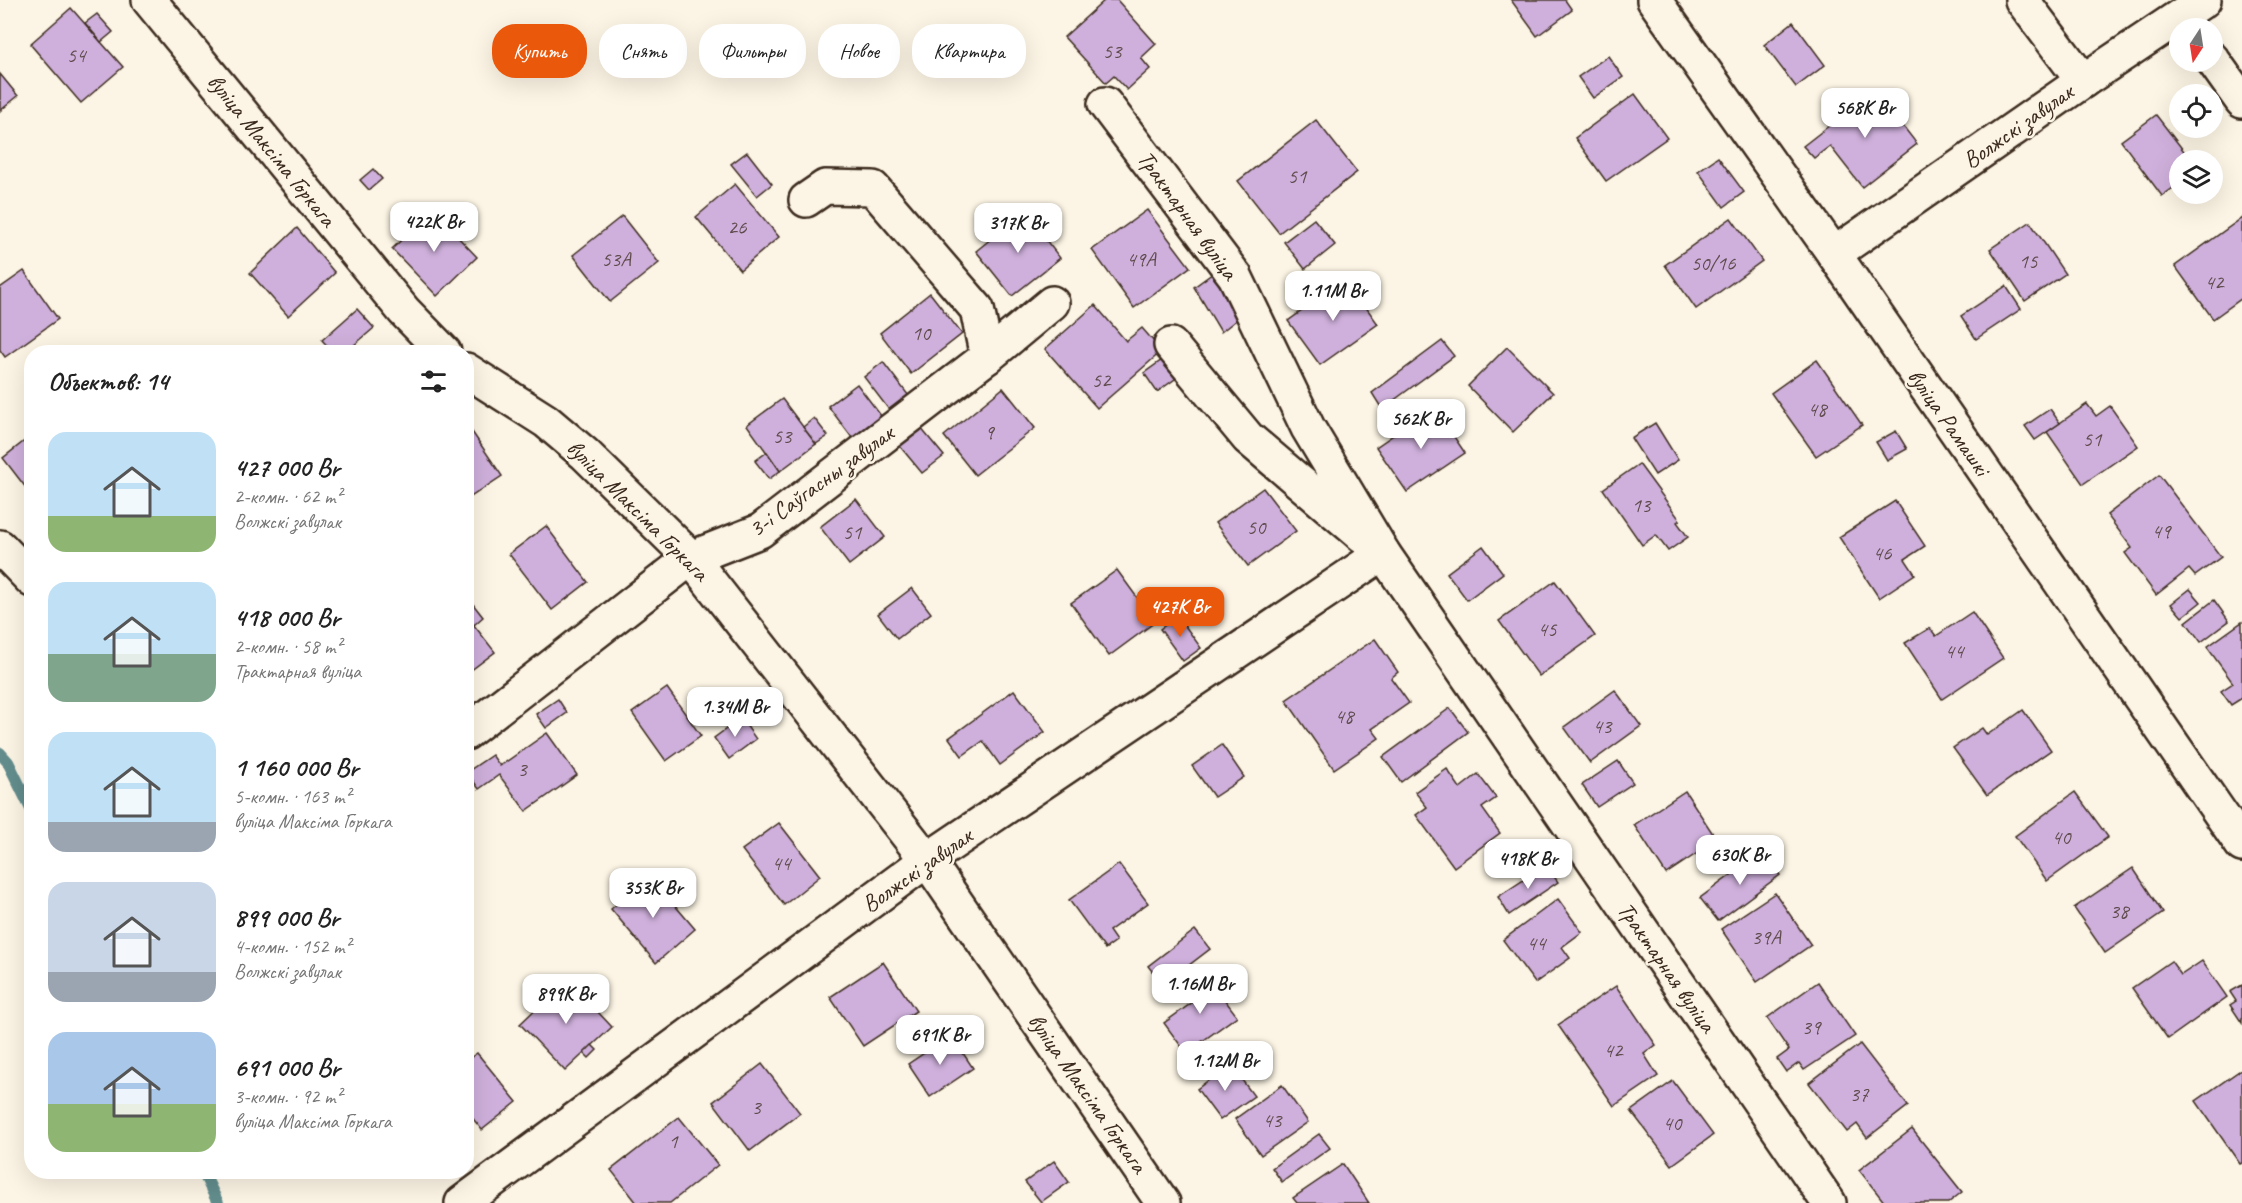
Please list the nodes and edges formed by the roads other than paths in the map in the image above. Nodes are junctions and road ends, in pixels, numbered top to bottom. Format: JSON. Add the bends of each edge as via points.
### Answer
{"nodes":[{"id":1,"x":149,"y":0,"type":"edge"},
{"id":2,"x":1654,"y":0,"type":"edge"},
{"id":3,"x":2022,"y":0,"type":"edge"},
{"id":4,"x":2192,"y":15,"type":"edge"},
{"id":5,"x":2221,"y":72,"type":"edge"},
{"id":6,"x":2083,"y":81,"type":"junction"},
{"id":7,"x":2242,"y":101,"type":"edge"},
{"id":8,"x":1106,"y":104,"type":"dead end"},
{"id":9,"x":806,"y":200,"type":"dead end"},
{"id":10,"x":1834,"y":255,"type":"junction"},
{"id":11,"x":1052,"y":303,"type":"dead end"},
{"id":12,"x":437,"y":345,"type":"edge"},
{"id":13,"x":1171,"y":345,"type":"dead end"},
{"id":14,"x":987,"y":357,"type":"junction"},
{"id":15,"x":474,"y":375,"type":"edge"},
{"id":16,"x":0,"y":547,"type":"edge"},
{"id":17,"x":1383,"y":553,"type":"junction"},
{"id":18,"x":692,"y":558,"type":"junction"},
{"id":19,"x":24,"y":572,"type":"edge"},
{"id":20,"x":474,"y":727,"type":"edge"},
{"id":21,"x":2242,"y":845,"type":"edge"},
{"id":22,"x":927,"y":860,"type":"junction"},
{"id":23,"x":462,"y":1203,"type":"edge"},
{"id":24,"x":1163,"y":1203,"type":"edge"},
{"id":25,"x":1829,"y":1203,"type":"edge"}],
"edges":[{"from":1,"to":12,"type":"street","name":"вуліца Максіма Горкага","via":[[404,311]]},
{"from":2,"to":10,"type":"street","name":"вуліца Рамашкі"},
{"from":3,"to":6,"type":"street"},
{"from":4,"to":6,"type":"street","name":"Волжскі завулак"},
{"from":5,"to":7,"type":"street"},
{"from":6,"to":10,"type":"street","name":"Волжскі завулак"},
{"from":8,"to":17,"type":"street","name":"Трактарная вуліца","via":[[1235,276],[1308,428]]},
{"from":9,"to":14,"type":"street","via":[[825,187],[873,188],[977,309]]},
{"from":10,"to":21,"type":"street","name":"вуліца Рамашкі"},
{"from":11,"to":14,"type":"street","name":"3-і Саўгасны завулак"},
{"from":13,"to":17,"type":"street","name":"Трактарная вуліца","via":[[1248,438]]},
{"from":14,"to":18,"type":"street","name":"3-і Саўгасны завулак","via":[[760,531]]},
{"from":15,"to":18,"type":"street","name":"вуліца Максіма Горкага","via":[[546,421]]},
{"from":16,"to":19,"type":"street"},
{"from":17,"to":22,"type":"street","name":"Волжскі завулак"},
{"from":17,"to":25,"type":"street","name":"Трактарная вуліца"},
{"from":18,"to":20,"type":"street","name":"3-і Саўгасны завулак"},
{"from":18,"to":22,"type":"street","name":"вуліца Максіма Горкага"},
{"from":22,"to":23,"type":"street","name":"Волжскі завулак"},
{"from":22,"to":24,"type":"street","name":"вуліца Максіма Горкага"}]}
